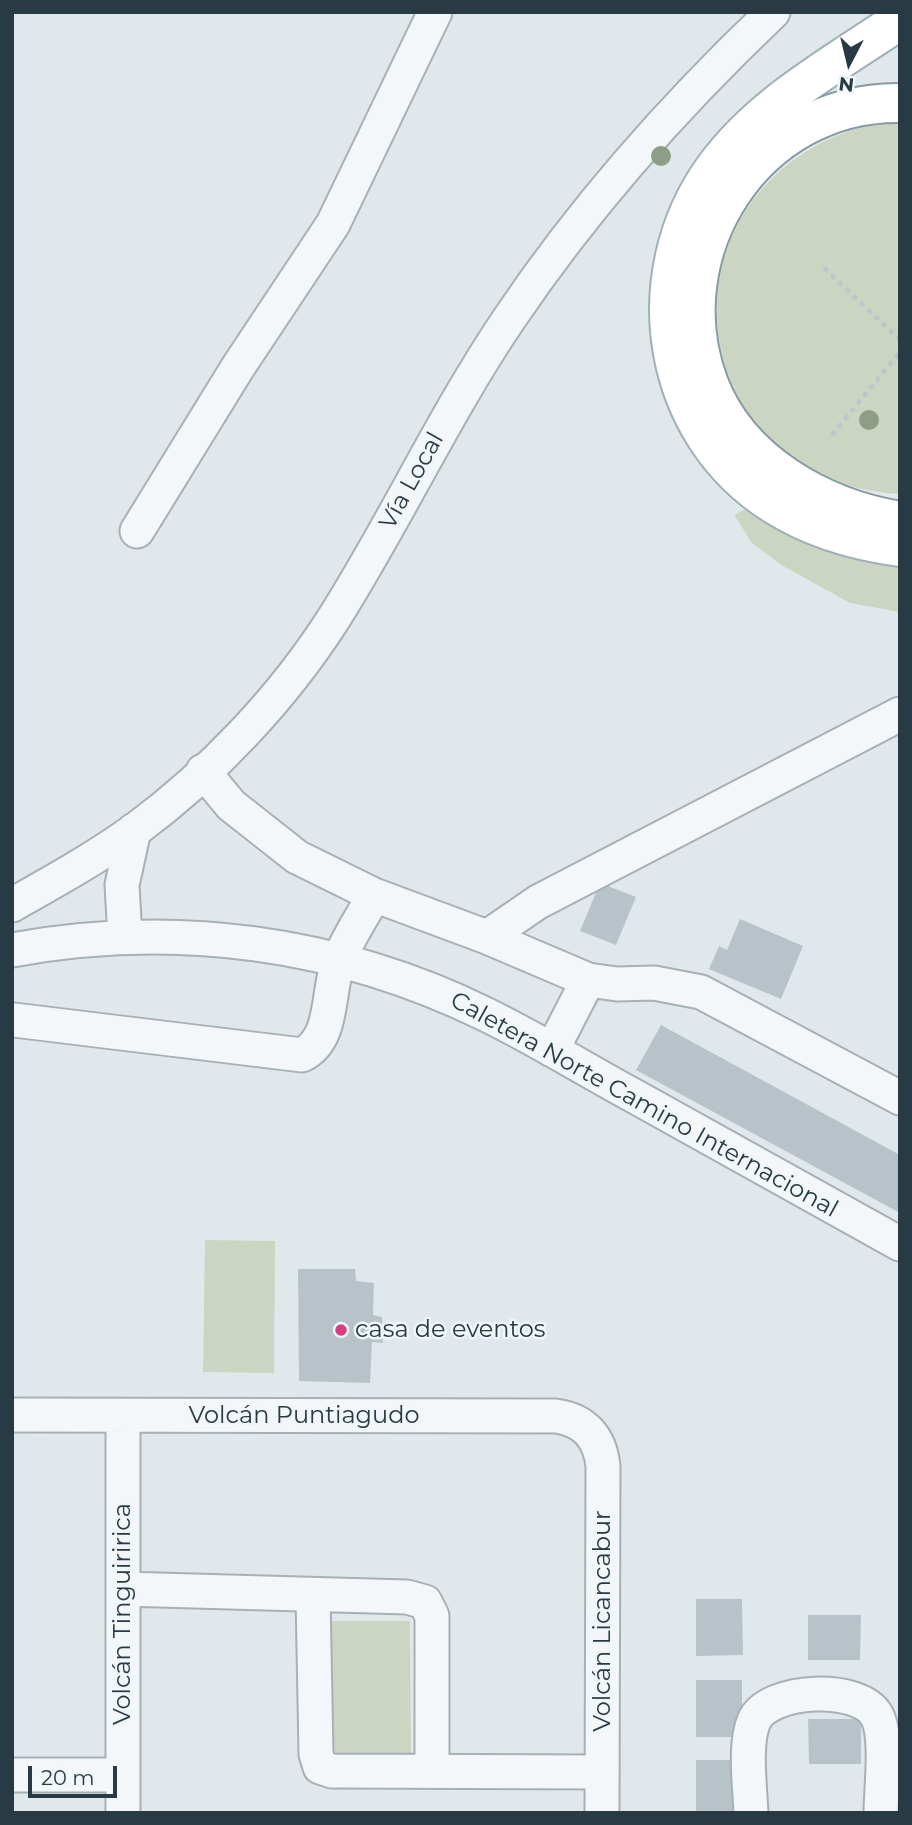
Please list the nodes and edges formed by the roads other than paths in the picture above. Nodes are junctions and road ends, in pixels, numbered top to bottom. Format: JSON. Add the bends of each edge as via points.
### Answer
{"nodes":[{"id":1,"x":435,"y":12,"type":"edge"},
{"id":2,"x":773,"y":12,"type":"edge"},
{"id":3,"x":900,"y":19,"type":"edge"},
{"id":4,"x":900,"y":103,"type":"edge"},
{"id":5,"x":900,"y":521,"type":"edge"},
{"id":6,"x":138,"y":531,"type":"dead end"},
{"id":7,"x":900,"y":547,"type":"edge"},
{"id":8,"x":900,"y":714,"type":"edge"},
{"id":9,"x":203,"y":771,"type":"junction"},
{"id":10,"x":134,"y":830,"type":"junction"},
{"id":11,"x":374,"y":895,"type":"junction"},
{"id":12,"x":12,"y":905,"type":"edge"},
{"id":13,"x":125,"y":937,"type":"junction"},
{"id":14,"x":487,"y":937,"type":"junction"},
{"id":15,"x":12,"y":950,"type":"edge"},
{"id":16,"x":339,"y":959,"type":"junction"},
{"id":17,"x":589,"y":980,"type":"junction"},
{"id":18,"x":14,"y":1020,"type":"dead end"},
{"id":19,"x":552,"y":1050,"type":"junction"},
{"id":20,"x":900,"y":1098,"type":"edge"},
{"id":21,"x":900,"y":1244,"type":"edge"},
{"id":22,"x":12,"y":1415,"type":"edge"},
{"id":23,"x":123,"y":1416,"type":"junction"},
{"id":24,"x":590,"y":1432,"type":"joint"},
{"id":25,"x":123,"y":1589,"type":"junction"},
{"id":26,"x":313,"y":1596,"type":"junction"},
{"id":27,"x":432,"y":1771,"type":"junction"},
{"id":28,"x":603,"y":1772,"type":"junction"},
{"id":29,"x":12,"y":1775,"type":"edge"},
{"id":30,"x":123,"y":1775,"type":"junction"},
{"id":31,"x":123,"y":1813,"type":"edge"},
{"id":32,"x":603,"y":1813,"type":"edge"},
{"id":33,"x":751,"y":1813,"type":"edge"},
{"id":34,"x":881,"y":1813,"type":"edge"}],
"edges":[{"from":1,"to":6,"type":"street","via":[[333,223]]},
{"from":2,"to":9,"type":"street","name":"Vía Local","via":[[653,132],[554,254],[464,390],[332,620],[269,704]]},
{"from":3,"to":7,"type":"main road","via":[[772,108],[730,148],[687,215],[671,267],[668,295],[671,350],[688,402],[700,427],[733,470],[773,504],[800,519],[857,539]]},
{"from":4,"to":5,"type":"main road","via":[[826,115],[768,149],[735,187],[711,232],[695,308],[699,347],[710,385],[722,410],[755,453],[789,479],[822,496]]},
{"from":8,"to":14,"type":"street","via":[[538,902]]},
{"from":9,"to":10,"type":"street","name":"Vía Local"},
{"from":9,"to":11,"type":"street","via":[[231,804],[297,857]]},
{"from":10,"to":12,"type":"street","name":"Vía Local"},
{"from":10,"to":13,"type":"street","via":[[122,885]]},
{"from":11,"to":14,"type":"street"},
{"from":11,"to":16,"type":"street"},
{"from":13,"to":15,"type":"street","name":"Caletera Norte Camino Internacional"},
{"from":13,"to":16,"type":"street","name":"Caletera Norte Camino Internacional","via":[[240,940]]},
{"from":14,"to":17,"type":"street"},
{"from":16,"to":18,"type":"street","via":[[323,1033],[314,1049],[302,1055]]},
{"from":16,"to":19,"type":"street","name":"Caletera Norte Camino Internacional","via":[[451,998]]},
{"from":17,"to":19,"type":"street"},
{"from":17,"to":20,"type":"street","via":[[701,992]]},
{"from":19,"to":21,"type":"street","name":"Caletera Norte Camino Internacional"},
{"from":22,"to":23,"type":"street","name":"Volcán Puntiagudo"},
{"from":23,"to":24,"type":"street","name":"Volcán Puntiagudo","via":[[556,1416],[581,1423]]},
{"from":23,"to":25,"type":"street","name":"Volcán Tinguiririca"},
{"from":24,"to":28,"type":"street","name":"Volcán Licancabur","via":[[598,1442],[603,1466]]},
{"from":25,"to":26,"type":"street"},
{"from":25,"to":30,"type":"street","name":"Volcán Tinguiririca"},
{"from":26,"to":27,"type":"street","via":[[407,1597],[425,1602],[432,1616]]},
{"from":26,"to":27,"type":"street","via":[[320,1767],[332,1771]]},
{"from":27,"to":28,"type":"street"},
{"from":28,"to":32,"type":"street","name":"Volcán Licancabur"},
{"from":29,"to":30,"type":"street"},
{"from":30,"to":31,"type":"street","name":"Volcán Tinguiririca"},
{"from":33,"to":34,"type":"street","via":[[751,1729],[760,1711],[780,1698],[845,1696],[870,1706],[880,1724]]}]}
